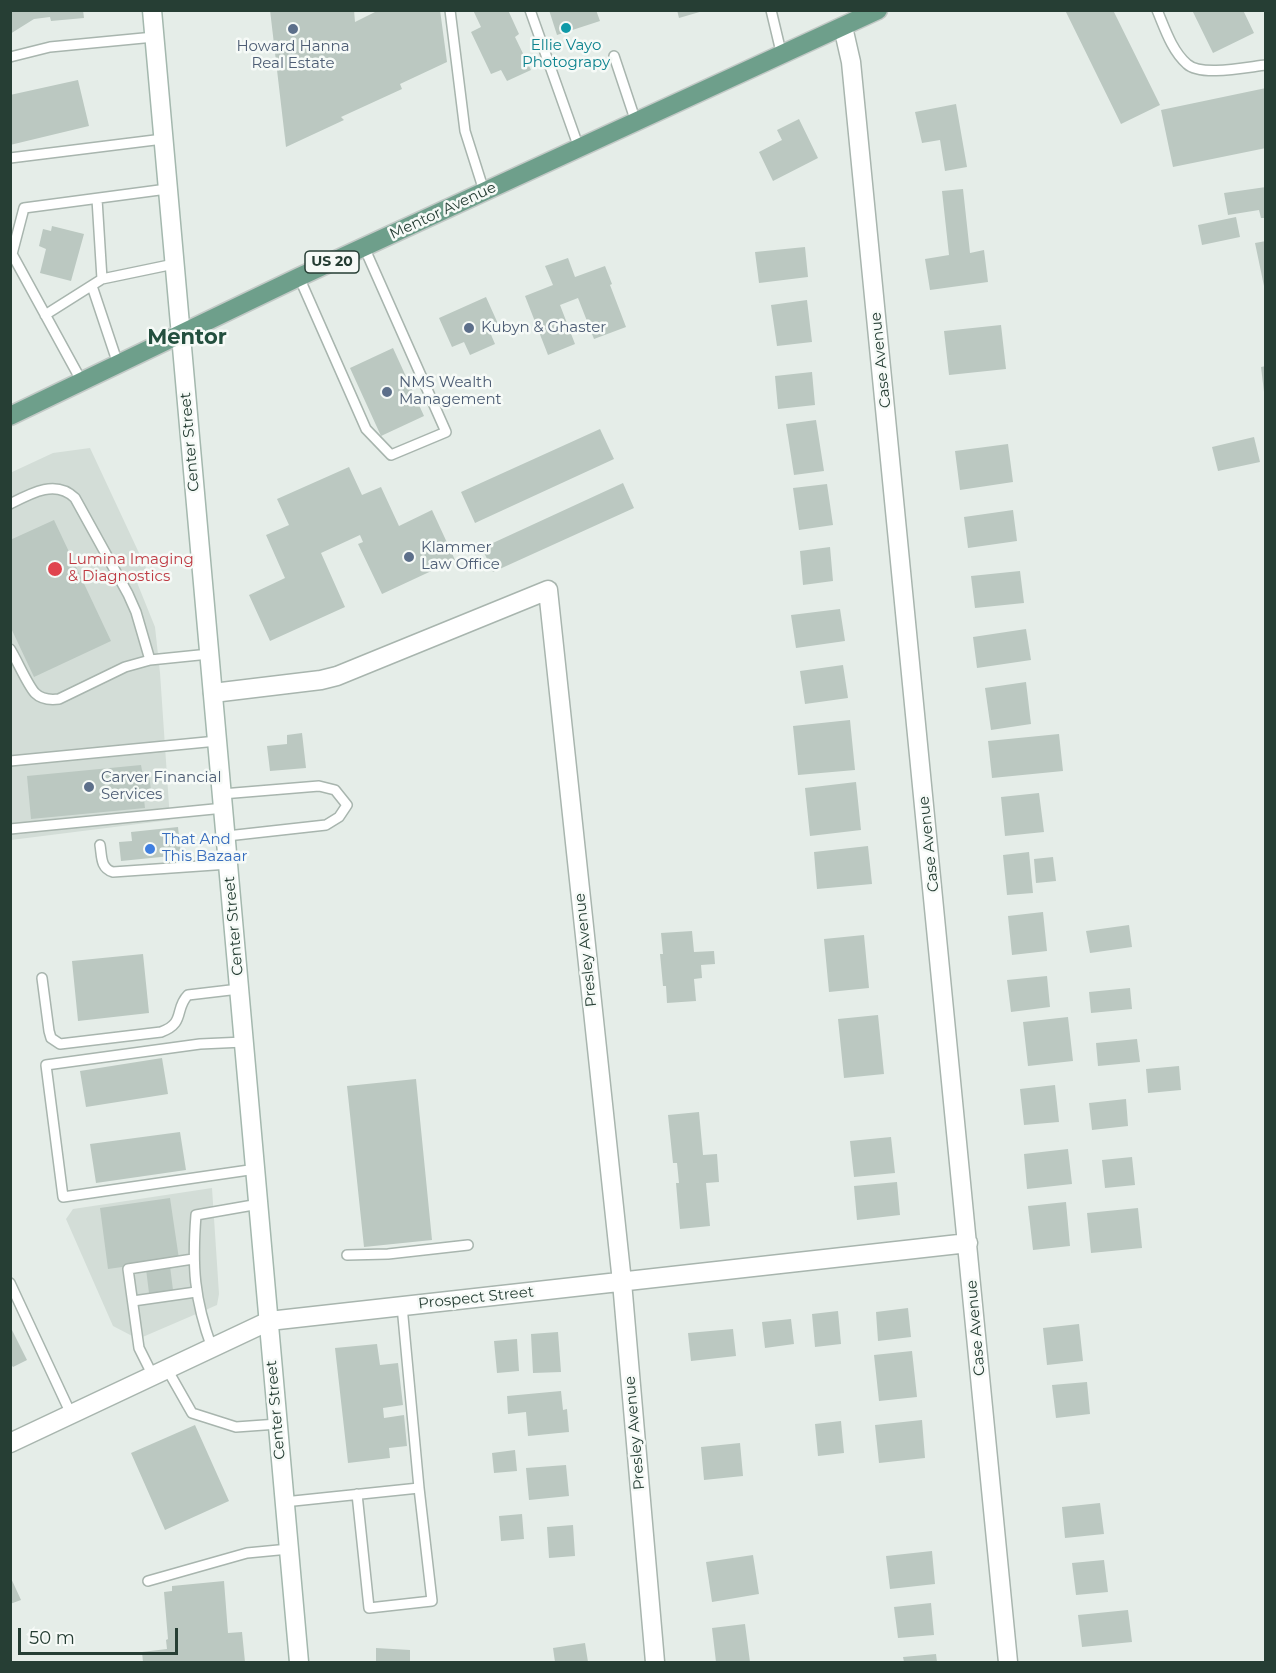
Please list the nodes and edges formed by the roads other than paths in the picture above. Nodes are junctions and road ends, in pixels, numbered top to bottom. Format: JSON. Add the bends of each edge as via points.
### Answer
{"nodes":[{"id":1,"x":152,"y":10,"type":"edge"},
{"id":2,"x":450,"y":10,"type":"edge"},
{"id":3,"x":530,"y":10,"type":"edge"},
{"id":4,"x":771,"y":10,"type":"edge"},
{"id":5,"x":878,"y":10,"type":"edge"},
{"id":6,"x":1157,"y":10,"type":"edge"},
{"id":7,"x":850,"y":19,"type":"edge"},
{"id":8,"x":154,"y":38,"type":"junction"},
{"id":9,"x":614,"y":56,"type":"dead end"},
{"id":10,"x":783,"y":56,"type":"junction"},
{"id":11,"x":10,"y":57,"type":"edge"},
{"id":12,"x":1266,"y":65,"type":"edge"},
{"id":13,"x":636,"y":122,"type":"junction"},
{"id":14,"x":163,"y":139,"type":"junction"},
{"id":15,"x":579,"y":148,"type":"junction"},
{"id":16,"x":10,"y":158,"type":"edge"},
{"id":17,"x":167,"y":189,"type":"junction"},
{"id":18,"x":484,"y":191,"type":"junction"},
{"id":19,"x":97,"y":199,"type":"junction"},
{"id":20,"x":364,"y":247,"type":"junction"},
{"id":21,"x":174,"y":264,"type":"junction"},
{"id":22,"x":299,"y":277,"type":"junction"},
{"id":23,"x":102,"y":279,"type":"junction"},
{"id":24,"x":92,"y":286,"type":"junction"},
{"id":25,"x":45,"y":315,"type":"junction"},
{"id":26,"x":181,"y":333,"type":"junction"},
{"id":27,"x":118,"y":363,"type":"junction"},
{"id":28,"x":82,"y":382,"type":"junction"},
{"id":29,"x":10,"y":416,"type":"edge"},
{"id":30,"x":10,"y":504,"type":"edge"},
{"id":31,"x":10,"y":649,"type":"edge"},
{"id":32,"x":209,"y":654,"type":"junction"},
{"id":33,"x":150,"y":660,"type":"junction"},
{"id":34,"x":213,"y":693,"type":"junction"},
{"id":35,"x":217,"y":741,"type":"junction"},
{"id":36,"x":10,"y":761,"type":"edge"},
{"id":37,"x":223,"y":801,"type":"junction"},
{"id":38,"x":10,"y":829,"type":"edge"},
{"id":39,"x":227,"y":836,"type":"junction"},
{"id":40,"x":100,"y":845,"type":"dead end"},
{"id":41,"x":229,"y":864,"type":"junction"},
{"id":42,"x":42,"y":978,"type":"dead end"},
{"id":43,"x":239,"y":989,"type":"junction"},
{"id":44,"x":244,"y":1042,"type":"junction"},
{"id":45,"x":256,"y":1169,"type":"junction"},
{"id":46,"x":259,"y":1204,"type":"junction"},
{"id":47,"x":968,"y":1243,"type":"junction"},
{"id":48,"x":468,"y":1245,"type":"dead end"},
{"id":49,"x":347,"y":1255,"type":"dead end"},
{"id":50,"x":193,"y":1259,"type":"junction"},
{"id":51,"x":622,"y":1282,"type":"junction"},
{"id":52,"x":10,"y":1283,"type":"edge"},
{"id":53,"x":196,"y":1292,"type":"junction"},
{"id":54,"x":133,"y":1301,"type":"junction"},
{"id":55,"x":402,"y":1306,"type":"junction"},
{"id":56,"x":269,"y":1321,"type":"junction"},
{"id":57,"x":212,"y":1348,"type":"junction"},
{"id":58,"x":160,"y":1372,"type":"junction"},
{"id":59,"x":71,"y":1414,"type":"junction"},
{"id":60,"x":278,"y":1424,"type":"junction"},
{"id":61,"x":10,"y":1443,"type":"edge"},
{"id":62,"x":419,"y":1488,"type":"junction"},
{"id":63,"x":357,"y":1494,"type":"junction"},
{"id":64,"x":284,"y":1502,"type":"junction"},
{"id":65,"x":289,"y":1549,"type":"junction"},
{"id":66,"x":148,"y":1581,"type":"dead end"},
{"id":67,"x":299,"y":1662,"type":"edge"},
{"id":68,"x":656,"y":1662,"type":"edge"},
{"id":69,"x":1008,"y":1662,"type":"edge"}],
"edges":[{"from":1,"to":8,"type":"street","name":"Center Street"},
{"from":2,"to":18,"type":"lane","via":[[465,131]]},
{"from":3,"to":15,"type":"lane"},
{"from":4,"to":10,"type":"lane"},
{"from":5,"to":7,"type":"main road","name":"Mentor Avenue","number":"US 20"},
{"from":6,"to":12,"type":"lane","via":[[1175,50],[1188,66],[1210,71]]},
{"from":7,"to":10,"type":"main road","name":"Mentor Avenue","number":"US 20"},
{"from":7,"to":47,"type":"street","name":"Case Avenue","via":[[851,62]]},
{"from":8,"to":11,"type":"lane","via":[[50,47]]},
{"from":8,"to":14,"type":"street","name":"Center Street"},
{"from":9,"to":13,"type":"lane"},
{"from":10,"to":13,"type":"main road","name":"Mentor Avenue","number":"US 20"},
{"from":13,"to":15,"type":"main road","name":"Mentor Avenue","number":"US 20"},
{"from":14,"to":16,"type":"lane"},
{"from":14,"to":17,"type":"street","name":"Center Street"},
{"from":15,"to":18,"type":"main road","name":"Mentor Avenue","number":"US 20"},
{"from":17,"to":19,"type":"lane"},
{"from":17,"to":21,"type":"street","name":"Center Street"},
{"from":18,"to":20,"type":"main road","name":"Mentor Avenue","number":"US 20"},
{"from":19,"to":23,"type":"lane"},
{"from":19,"to":25,"type":"lane","via":[[24,208],[12,254]]},
{"from":20,"to":22,"type":"main road","name":"Mentor Avenue","number":"US 20"},
{"from":20,"to":22,"type":"lane","via":[[446,432],[391,455],[366,429]]},
{"from":21,"to":23,"type":"lane"},
{"from":21,"to":26,"type":"street","name":"Center Street"},
{"from":22,"to":26,"type":"main road","name":"Mentor Avenue","number":"US 20"},
{"from":23,"to":24,"type":"lane"},
{"from":24,"to":25,"type":"lane"},
{"from":24,"to":27,"type":"lane"},
{"from":25,"to":28,"type":"lane"},
{"from":26,"to":27,"type":"main road","name":"Mentor Avenue","number":"US 20"},
{"from":26,"to":32,"type":"street","name":"Center Street"},
{"from":27,"to":28,"type":"main road","name":"Mentor Avenue","number":"US 20"},
{"from":28,"to":29,"type":"main road","name":"Mentor Avenue","number":"US 20"},
{"from":30,"to":33,"type":"lane","via":[[39,490],[68,491],[75,498],[128,594]]},
{"from":31,"to":33,"type":"lane","via":[[36,693],[53,700],[112,671]]},
{"from":32,"to":33,"type":"lane"},
{"from":32,"to":34,"type":"street","name":"Center Street"},
{"from":34,"to":35,"type":"street","name":"Center Street"},
{"from":34,"to":51,"type":"street","name":"Presley Avenue","via":[[337,676],[548,590]]},
{"from":35,"to":36,"type":"lane"},
{"from":35,"to":37,"type":"street","name":"Center Street"},
{"from":37,"to":38,"type":"lane"},
{"from":37,"to":39,"type":"street","name":"Center Street"},
{"from":37,"to":39,"type":"lane","via":[[319,786],[335,790],[347,805],[339,817],[326,825]]},
{"from":39,"to":41,"type":"street","name":"Center Street"},
{"from":40,"to":41,"type":"lane","via":[[105,868],[113,872]]},
{"from":41,"to":43,"type":"street","name":"Center Street"},
{"from":42,"to":43,"type":"lane","via":[[48,1031],[60,1044],[161,1032],[176,1024],[188,995]]},
{"from":43,"to":44,"type":"street","name":"Center Street"},
{"from":44,"to":45,"type":"street","name":"Center Street"},
{"from":44,"to":45,"type":"lane","via":[[200,1044],[46,1065],[63,1197]]},
{"from":45,"to":46,"type":"street","name":"Center Street"},
{"from":46,"to":50,"type":"lane","via":[[196,1215]]},
{"from":46,"to":56,"type":"street","name":"Center Street"},
{"from":47,"to":51,"type":"street","name":"Prospect Street"},
{"from":47,"to":69,"type":"street","name":"Case Avenue"},
{"from":48,"to":49,"type":"lane"},
{"from":50,"to":53,"type":"lane"},
{"from":50,"to":54,"type":"lane","via":[[128,1269]]},
{"from":51,"to":55,"type":"street","name":"Prospect Street"},
{"from":51,"to":68,"type":"street","name":"Presley Avenue"},
{"from":52,"to":59,"type":"lane"},
{"from":53,"to":54,"type":"lane"},
{"from":53,"to":57,"type":"lane"},
{"from":54,"to":58,"type":"lane","via":[[139,1348]]},
{"from":55,"to":56,"type":"street","name":"Prospect Street"},
{"from":55,"to":62,"type":"lane"},
{"from":56,"to":57,"type":"street","name":"Prospect Street"},
{"from":56,"to":60,"type":"street","name":"Center Street"},
{"from":57,"to":58,"type":"street","name":"Prospect Street"},
{"from":58,"to":59,"type":"street","name":"Prospect Street"},
{"from":58,"to":60,"type":"lane","via":[[192,1413],[236,1427]]},
{"from":59,"to":61,"type":"street","name":"Prospect Street"},
{"from":60,"to":64,"type":"street","name":"Center Street"},
{"from":62,"to":63,"type":"lane"},
{"from":62,"to":63,"type":"lane","via":[[432,1601],[369,1608]]},
{"from":63,"to":64,"type":"lane"},
{"from":64,"to":65,"type":"street","name":"Center Street"},
{"from":65,"to":66,"type":"lane","via":[[247,1553]]},
{"from":65,"to":67,"type":"street","name":"Center Street"}]}
